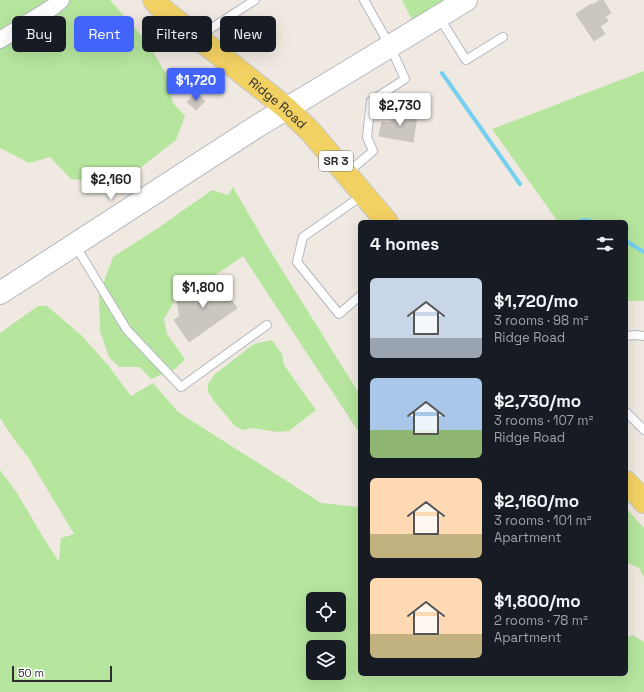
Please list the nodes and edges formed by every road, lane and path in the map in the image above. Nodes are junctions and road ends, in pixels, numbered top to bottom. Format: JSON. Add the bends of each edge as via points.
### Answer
{"nodes":[{"id":1,"x":61,"y":0,"type":"edge"},
{"id":2,"x":154,"y":0,"type":"edge"},
{"id":3,"x":255,"y":0,"type":"edge"},
{"id":4,"x":364,"y":0,"type":"edge"},
{"id":5,"x":466,"y":0,"type":"edge"},
{"id":6,"x":171,"y":16,"type":"edge"},
{"id":7,"x":439,"y":16,"type":"junction"},
{"id":8,"x":212,"y":27,"type":"edge"},
{"id":9,"x":503,"y":37,"type":"dead end"},
{"id":10,"x":0,"y":40,"type":"edge"},
{"id":11,"x":390,"y":46,"type":"junction"},
{"id":12,"x":212,"y":49,"type":"edge"},
{"id":13,"x":286,"y":108,"type":"junction"},
{"id":14,"x":346,"y":174,"type":"junction"},
{"id":15,"x":363,"y":194,"type":"junction"},
{"id":16,"x":385,"y":220,"type":"edge"},
{"id":17,"x":74,"y":245,"type":"junction"},
{"id":18,"x":0,"y":293,"type":"edge"},
{"id":19,"x":358,"y":298,"type":"edge"},
{"id":20,"x":267,"y":325,"type":"dead end"},
{"id":21,"x":628,"y":336,"type":"edge"},
{"id":22,"x":644,"y":336,"type":"edge"},
{"id":23,"x":628,"y":414,"type":"edge"},
{"id":24,"x":644,"y":430,"type":"edge"},
{"id":25,"x":628,"y":484,"type":"edge"},
{"id":26,"x":644,"y":502,"type":"edge"}],
"edges":[{"from":1,"to":10,"type":"street"},
{"from":2,"to":6,"type":"main road","name":"Ridge Road","number":"SR 3"},
{"from":3,"to":8,"type":"lane"},
{"from":4,"to":11,"type":"lane"},
{"from":5,"to":7,"type":"main road"},
{"from":7,"to":9,"type":"lane","via":[[466,60]]},
{"from":7,"to":11,"type":"main road"},
{"from":11,"to":13,"type":"main road"},
{"from":11,"to":14,"type":"lane","via":[[405,79],[371,101],[367,137],[373,151]]},
{"from":12,"to":13,"type":"main road","name":"Ridge Road","number":"SR 3"},
{"from":13,"to":14,"type":"main road","name":"Ridge Road","number":"SR 3","via":[[310,130]]},
{"from":13,"to":17,"type":"main road"},
{"from":14,"to":15,"type":"main road","name":"Ridge Road","number":"SR 3"},
{"from":15,"to":16,"type":"main road","name":"Ridge Road","number":"SR 3"},
{"from":15,"to":19,"type":"lane","via":[[303,237],[297,262],[339,314]]},
{"from":17,"to":18,"type":"main road"},
{"from":17,"to":20,"type":"lane","via":[[127,330],[181,387]]},
{"from":21,"to":22,"type":"lane"},
{"from":23,"to":24,"type":"lane"},
{"from":25,"to":26,"type":"main road"}]}
